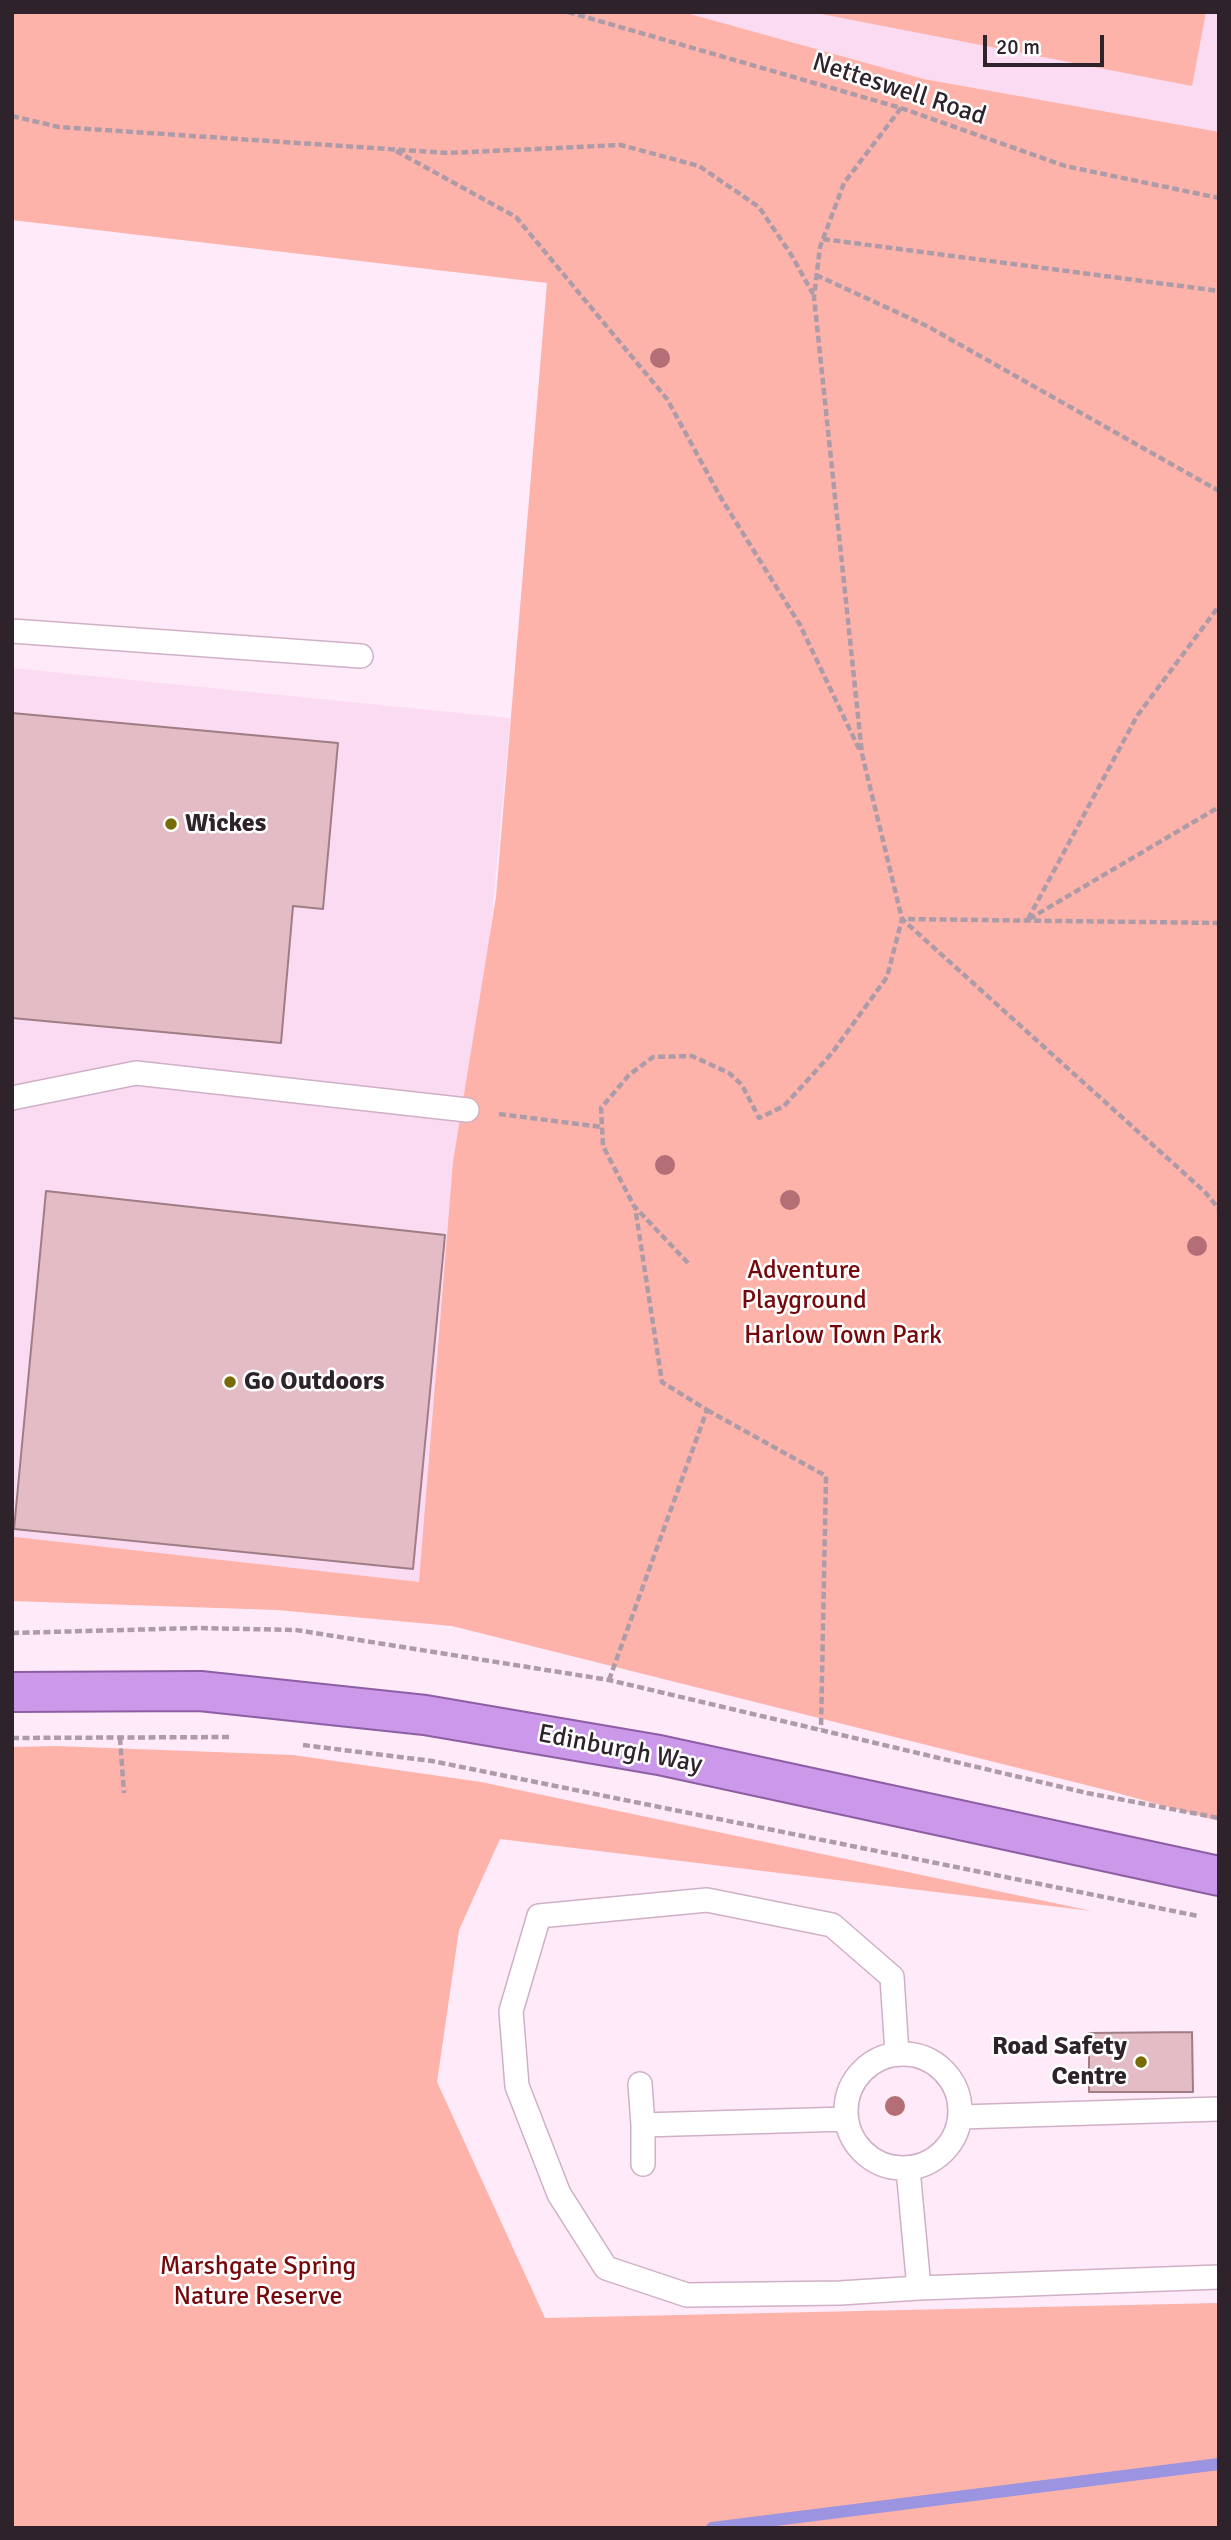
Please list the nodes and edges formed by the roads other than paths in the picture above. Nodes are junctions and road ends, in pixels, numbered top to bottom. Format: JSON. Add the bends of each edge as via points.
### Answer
{"nodes":[{"id":1,"x":12,"y":631,"type":"edge"},
{"id":2,"x":361,"y":656,"type":"dead end"},
{"id":3,"x":12,"y":1098,"type":"edge"},
{"id":4,"x":467,"y":1110,"type":"road end"},
{"id":5,"x":12,"y":1692,"type":"edge"},
{"id":6,"x":1219,"y":1876,"type":"edge"},
{"id":7,"x":897,"y":2054,"type":"junction"},
{"id":8,"x":640,"y":2084,"type":"dead end"},
{"id":9,"x":1219,"y":2109,"type":"edge"},
{"id":10,"x":961,"y":2117,"type":"junction"},
{"id":11,"x":846,"y":2119,"type":"junction"},
{"id":12,"x":643,"y":2125,"type":"junction"},
{"id":13,"x":643,"y":2164,"type":"dead end"},
{"id":14,"x":908,"y":2169,"type":"junction"},
{"id":15,"x":1219,"y":2277,"type":"edge"},
{"id":16,"x":919,"y":2288,"type":"junction"}],
"edges":[{"from":1,"to":2,"type":"lane"},
{"from":3,"to":4,"type":"lane","via":[[136,1073]]},
{"from":5,"to":6,"type":"highway","name":"Edinburgh Way","via":[[200,1691],[425,1715],[659,1755]]},
{"from":7,"to":10,"type":"lane","via":[[917,2055],[936,2063],[950,2077]]},
{"from":7,"to":11,"type":"lane","via":[[867,2066],[854,2081]]},
{"from":7,"to":16,"type":"lane","via":[[892,1977],[832,1925],[707,1900],[539,1916],[510,2011],[517,2086],[559,2194],[606,2268],[687,2295]]},
{"from":8,"to":12,"type":"lane"},
{"from":9,"to":10,"type":"lane"},
{"from":10,"to":14,"type":"lane","via":[[948,2148],[933,2161]]},
{"from":11,"to":12,"type":"lane"},
{"from":11,"to":14,"type":"lane","via":[[855,2143],[869,2158],[888,2167]]},
{"from":12,"to":13,"type":"lane"},
{"from":14,"to":16,"type":"lane"},
{"from":15,"to":16,"type":"lane"}]}
